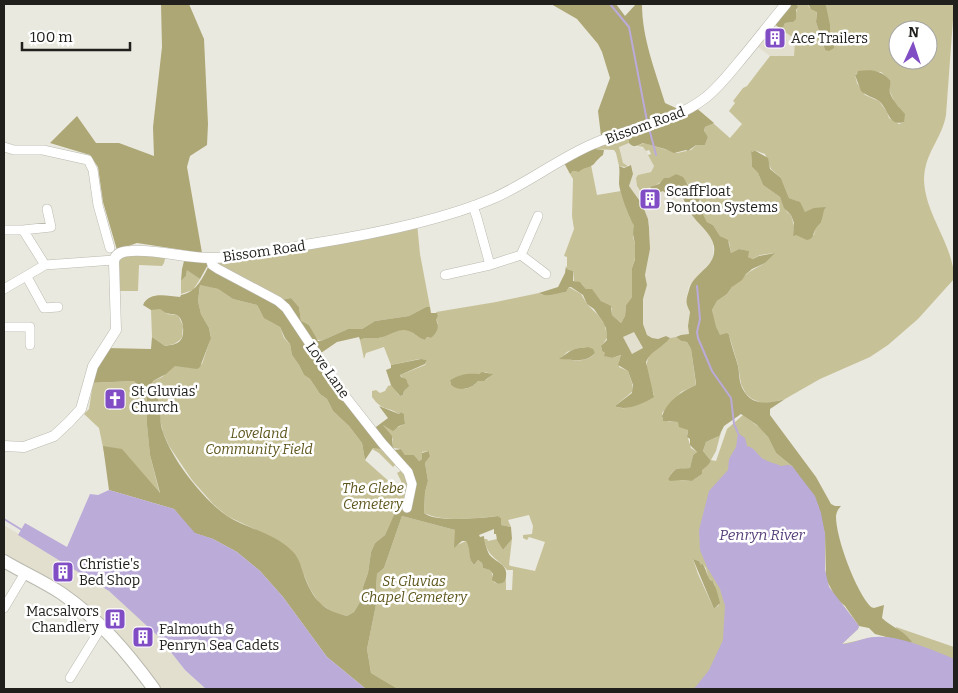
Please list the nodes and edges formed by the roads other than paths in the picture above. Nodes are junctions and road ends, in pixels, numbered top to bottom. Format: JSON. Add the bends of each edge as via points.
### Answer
{"nodes":[{"id":1,"x":786,"y":4,"type":"edge"},
{"id":2,"x":4,"y":147,"type":"edge"},
{"id":3,"x":472,"y":206,"type":"junction"},
{"id":4,"x":47,"y":209,"type":"dead end"},
{"id":5,"x":538,"y":216,"type":"dead end"},
{"id":6,"x":4,"y":230,"type":"edge"},
{"id":7,"x":23,"y":230,"type":"junction"},
{"id":8,"x":110,"y":248,"type":"dead end"},
{"id":9,"x":521,"y":255,"type":"junction"},
{"id":10,"x":210,"y":258,"type":"junction"},
{"id":11,"x":114,"y":260,"type":"junction"},
{"id":12,"x":45,"y":265,"type":"junction"},
{"id":13,"x":490,"y":265,"type":"junction"},
{"id":14,"x":546,"y":274,"type":"dead end"},
{"id":15,"x":445,"y":276,"type":"dead end"},
{"id":16,"x":27,"y":277,"type":"junction"},
{"id":17,"x":4,"y":290,"type":"edge"},
{"id":18,"x":58,"y":307,"type":"dead end"},
{"id":19,"x":4,"y":327,"type":"edge"},
{"id":20,"x":30,"y":345,"type":"dead end"},
{"id":21,"x":4,"y":446,"type":"edge"},
{"id":22,"x":407,"y":508,"type":"dead end"},
{"id":23,"x":4,"y":561,"type":"edge"},
{"id":24,"x":24,"y":573,"type":"junction"},
{"id":25,"x":4,"y":608,"type":"edge"},
{"id":26,"x":102,"y":626,"type":"junction"},
{"id":27,"x":70,"y":678,"type":"dead end"},
{"id":28,"x":154,"y":689,"type":"edge"}],
"edges":[{"from":1,"to":3,"type":"street","name":"Bissom Road","via":[[713,91],[690,108],[578,151],[512,189]]},
{"from":2,"to":8,"type":"street","via":[[43,150],[88,160]]},
{"from":3,"to":10,"type":"street","name":"Bissom Road","via":[[428,220],[338,240]]},
{"from":3,"to":13,"type":"street"},
{"from":4,"to":7,"type":"street","via":[[51,227]]},
{"from":5,"to":9,"type":"street"},
{"from":6,"to":7,"type":"street"},
{"from":7,"to":12,"type":"street"},
{"from":9,"to":13,"type":"street"},
{"from":9,"to":14,"type":"street"},
{"from":10,"to":11,"type":"street","name":"Bissom Road","via":[[131,251],[119,254]]},
{"from":10,"to":22,"type":"street","name":"Love Lane","via":[[218,269],[286,308],[342,392],[408,472],[412,484]]},
{"from":11,"to":12,"type":"street"},
{"from":11,"to":21,"type":"street","via":[[116,330],[93,366],[81,409],[54,436],[24,447]]},
{"from":12,"to":16,"type":"street"},
{"from":13,"to":15,"type":"street"},
{"from":16,"to":17,"type":"street"},
{"from":16,"to":18,"type":"street","via":[[44,308]]},
{"from":19,"to":20,"type":"street","via":[[30,326]]},
{"from":23,"to":24,"type":"main road"},
{"from":24,"to":25,"type":"street"},
{"from":24,"to":26,"type":"main road","via":[[60,592]]},
{"from":26,"to":27,"type":"street"},
{"from":26,"to":28,"type":"main road"}]}
